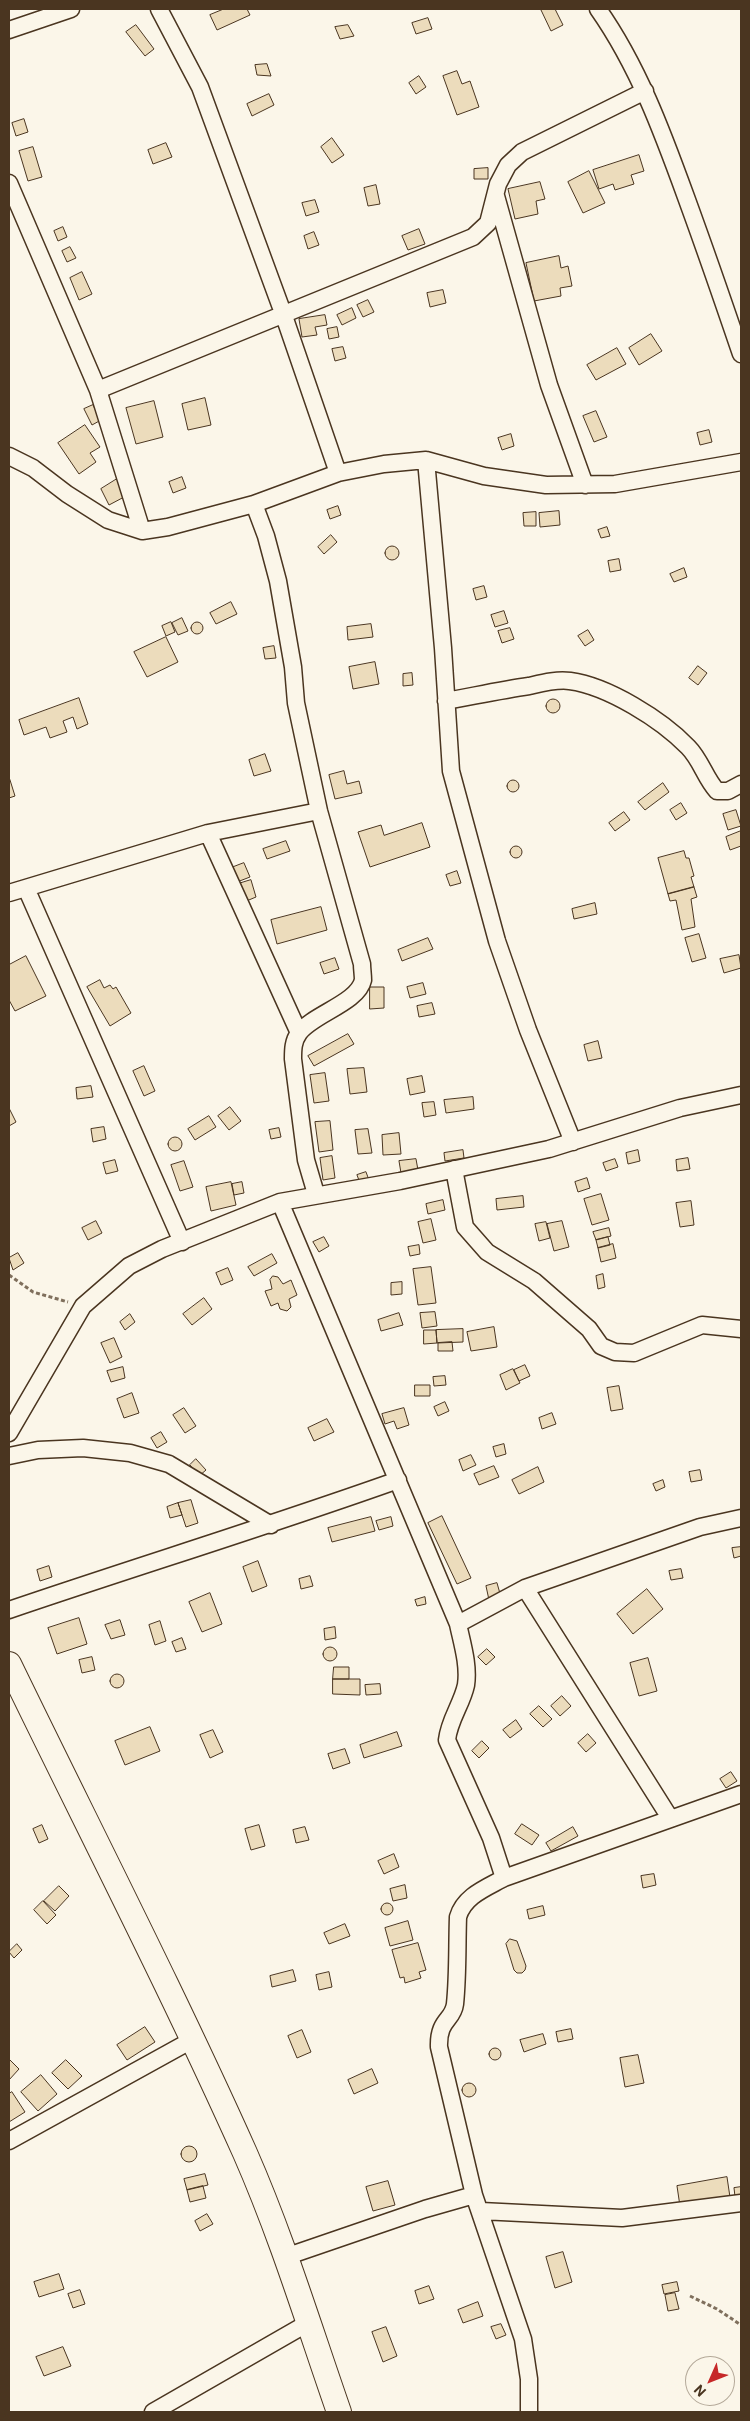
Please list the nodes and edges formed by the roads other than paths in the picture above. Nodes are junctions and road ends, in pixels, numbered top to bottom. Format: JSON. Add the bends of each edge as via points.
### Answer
{"nodes":[{"id":1,"x":71,"y":9,"type":"edge"},
{"id":2,"x":159,"y":9,"type":"edge"},
{"id":3,"x":598,"y":9,"type":"edge"},
{"id":4,"x":9,"y":30,"type":"edge"},
{"id":5,"x":645,"y":91,"type":"junction"},
{"id":6,"x":9,"y":183,"type":"edge"},
{"id":7,"x":496,"y":194,"type":"junction"},
{"id":8,"x":283,"y":313,"type":"junction"},
{"id":9,"x":741,"y":354,"type":"edge"},
{"id":10,"x":98,"y":390,"type":"junction"},
{"id":11,"x":9,"y":456,"type":"edge"},
{"id":12,"x":426,"y":460,"type":"junction"},
{"id":13,"x":741,"y":462,"type":"edge"},
{"id":14,"x":338,"y":473,"type":"junction"},
{"id":15,"x":585,"y":485,"type":"junction"},
{"id":16,"x":254,"y":504,"type":"junction"},
{"id":17,"x":142,"y":531,"type":"junction"},
{"id":18,"x":446,"y":701,"type":"junction"},
{"id":19,"x":741,"y":784,"type":"edge"},
{"id":20,"x":319,"y":811,"type":"junction"},
{"id":21,"x":208,"y":833,"type":"junction"},
{"id":22,"x":26,"y":888,"type":"junction"},
{"id":23,"x":9,"y":893,"type":"edge"},
{"id":24,"x":299,"y":1033,"type":"junction"},
{"id":25,"x":741,"y":1095,"type":"edge"},
{"id":26,"x":573,"y":1142,"type":"junction"},
{"id":27,"x":454,"y":1169,"type":"junction"},
{"id":28,"x":316,"y":1194,"type":"junction"},
{"id":29,"x":280,"y":1202,"type":"junction"},
{"id":30,"x":182,"y":1242,"type":"junction"},
{"id":31,"x":741,"y":1329,"type":"edge"},
{"id":32,"x":9,"y":1433,"type":"edge"},
{"id":33,"x":9,"y":1456,"type":"edge"},
{"id":34,"x":398,"y":1480,"type":"junction"},
{"id":35,"x":741,"y":1518,"type":"edge"},
{"id":36,"x":271,"y":1525,"type":"junction"},
{"id":37,"x":525,"y":1588,"type":"junction"},
{"id":38,"x":9,"y":1610,"type":"edge"},
{"id":39,"x":458,"y":1624,"type":"junction"},
{"id":40,"x":9,"y":1664,"type":"edge"},
{"id":41,"x":741,"y":1794,"type":"edge"},
{"id":42,"x":670,"y":1818,"type":"junction"},
{"id":43,"x":504,"y":1878,"type":"junction"},
{"id":44,"x":192,"y":2040,"type":"junction"},
{"id":45,"x":9,"y":2141,"type":"edge"},
{"id":46,"x":474,"y":2195,"type":"junction"},
{"id":47,"x":741,"y":2203,"type":"edge"},
{"id":48,"x":481,"y":2211,"type":"junction"},
{"id":49,"x":285,"y":2257,"type":"junction"},
{"id":50,"x":308,"y":2323,"type":"junction"},
{"id":51,"x":153,"y":2412,"type":"edge"},
{"id":52,"x":339,"y":2412,"type":"edge"},
{"id":53,"x":529,"y":2412,"type":"edge"}],
"edges":[{"from":1,"to":4,"type":"street"},
{"from":2,"to":8,"type":"street","via":[[200,87]]},
{"from":3,"to":5,"type":"street"},
{"from":5,"to":7,"type":"street","via":[[522,152],[508,165]]},
{"from":5,"to":9,"type":"street","via":[[666,140]]},
{"from":6,"to":10,"type":"street"},
{"from":7,"to":8,"type":"street","via":[[488,223],[473,237]]},
{"from":7,"to":15,"type":"street","via":[[549,386]]},
{"from":8,"to":10,"type":"street"},
{"from":8,"to":14,"type":"street"},
{"from":10,"to":17,"type":"street"},
{"from":11,"to":17,"type":"street","via":[[33,468],[66,494],[108,520]]},
{"from":12,"to":14,"type":"street"},
{"from":12,"to":15,"type":"street","via":[[510,481],[546,486]]},
{"from":12,"to":18,"type":"street"},
{"from":13,"to":15,"type":"street","via":[[615,484]]},
{"from":14,"to":16,"type":"street"},
{"from":16,"to":17,"type":"street"},
{"from":16,"to":20,"type":"street","via":[[278,581],[296,703]]},
{"from":18,"to":19,"type":"street","via":[[535,684],[569,681],[597,687],[628,702],[686,744],[717,791],[728,791]]},
{"from":18,"to":26,"type":"street","via":[[452,771],[497,941]]},
{"from":20,"to":21,"type":"street"},
{"from":20,"to":24,"type":"street","via":[[360,957],[363,981],[342,1004],[319,1016]]},
{"from":21,"to":22,"type":"street"},
{"from":21,"to":24,"type":"street"},
{"from":22,"to":23,"type":"street"},
{"from":22,"to":30,"type":"street"},
{"from":24,"to":28,"type":"street","via":[[294,1042],[293,1059],[306,1160]]},
{"from":25,"to":26,"type":"street","via":[[680,1108]]},
{"from":26,"to":27,"type":"street"},
{"from":27,"to":28,"type":"street"},
{"from":27,"to":31,"type":"street","via":[[465,1227],[487,1252],[534,1281],[555,1299],[589,1329],[601,1346],[615,1352],[634,1353],[702,1325]]},
{"from":28,"to":29,"type":"street"},
{"from":29,"to":30,"type":"street"},
{"from":29,"to":34,"type":"street"},
{"from":30,"to":32,"type":"street","via":[[130,1266],[83,1306]]},
{"from":33,"to":36,"type":"street","via":[[38,1450],[83,1448],[130,1453],[169,1464]]},
{"from":34,"to":36,"type":"street"},
{"from":34,"to":39,"type":"street"},
{"from":35,"to":37,"type":"street","via":[[700,1527]]},
{"from":36,"to":38,"type":"street"},
{"from":37,"to":39,"type":"street"},
{"from":37,"to":42,"type":"street"},
{"from":39,"to":43,"type":"street","via":[[467,1667],[466,1686],[448,1727],[447,1740],[491,1838]]},
{"from":40,"to":44,"type":"street"},
{"from":41,"to":42,"type":"street"},
{"from":42,"to":43,"type":"street"},
{"from":43,"to":46,"type":"street","via":[[461,1906],[455,2007],[439,2035],[439,2047]]},
{"from":44,"to":45,"type":"street"},
{"from":44,"to":49,"type":"street","via":[[245,2155]]},
{"from":46,"to":48,"type":"street"},
{"from":46,"to":49,"type":"street"},
{"from":47,"to":48,"type":"street","via":[[622,2218]]},
{"from":48,"to":53,"type":"street","via":[[523,2339],[529,2379]]},
{"from":49,"to":50,"type":"street"},
{"from":50,"to":51,"type":"street"},
{"from":50,"to":52,"type":"street"}]}
